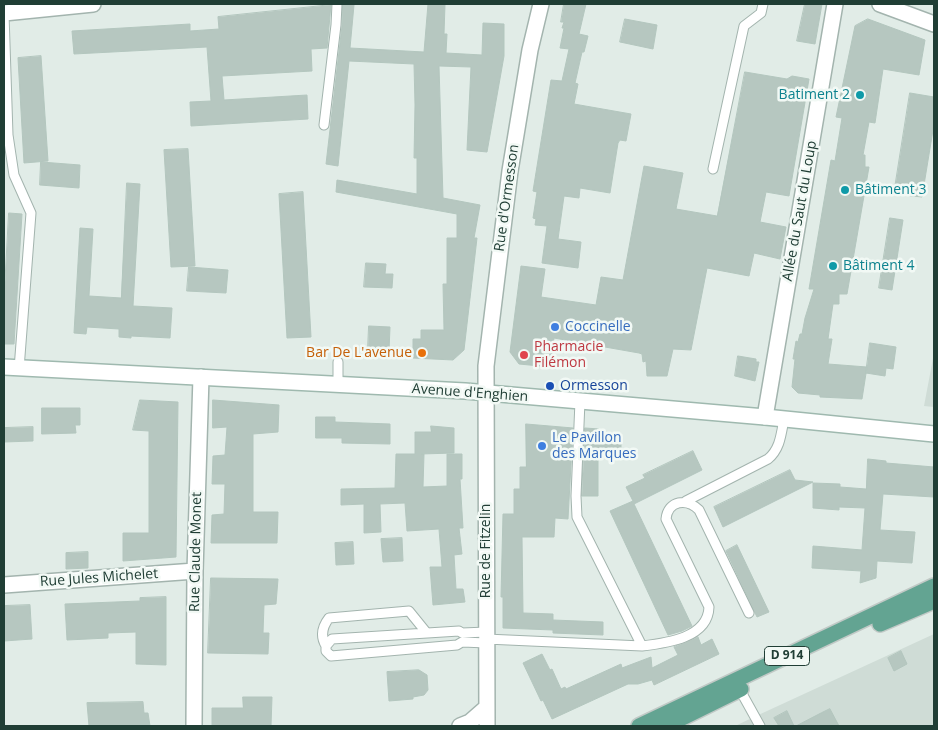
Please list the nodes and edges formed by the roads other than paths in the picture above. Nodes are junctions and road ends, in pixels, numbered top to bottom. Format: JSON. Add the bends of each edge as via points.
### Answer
{"nodes":[{"id":1,"x":93,"y":4,"type":"edge"},
{"id":2,"x":337,"y":4,"type":"edge"},
{"id":3,"x":541,"y":4,"type":"edge"},
{"id":4,"x":763,"y":4,"type":"edge"},
{"id":5,"x":835,"y":4,"type":"edge"},
{"id":6,"x":880,"y":4,"type":"edge"},
{"id":7,"x":4,"y":14,"type":"edge"},
{"id":8,"x":934,"y":24,"type":"edge"},
{"id":9,"x":324,"y":125,"type":"dead end"},
{"id":10,"x":713,"y":169,"type":"dead end"},
{"id":11,"x":338,"y":362,"type":"dead end"},
{"id":12,"x":4,"y":368,"type":"edge"},
{"id":13,"x":20,"y":369,"type":"junction"},
{"id":14,"x":201,"y":377,"type":"junction"},
{"id":15,"x":338,"y":385,"type":"junction"},
{"id":16,"x":486,"y":393,"type":"junction"},
{"id":17,"x":580,"y":401,"type":"junction"},
{"id":18,"x":765,"y":417,"type":"junction"},
{"id":19,"x":784,"y":419,"type":"junction"},
{"id":20,"x":934,"y":434,"type":"edge"},
{"id":21,"x":686,"y":502,"type":"junction"},
{"id":22,"x":195,"y":571,"type":"junction"},
{"id":23,"x":4,"y":585,"type":"edge"},
{"id":24,"x":934,"y":586,"type":"edge"},
{"id":25,"x":934,"y":600,"type":"edge"},
{"id":26,"x":749,"y":613,"type":"dead end"},
{"id":27,"x":426,"y":632,"type":"junction"},
{"id":28,"x":462,"y":638,"type":"junction"},
{"id":29,"x":486,"y":638,"type":"junction"},
{"id":30,"x":326,"y":646,"type":"junction"},
{"id":31,"x":642,"y":646,"type":"junction"},
{"id":32,"x":740,"y":690,"type":"junction"},
{"id":33,"x":486,"y":708,"type":"junction"},
{"id":34,"x":194,"y":726,"type":"edge"},
{"id":35,"x":460,"y":726,"type":"edge"},
{"id":36,"x":487,"y":726,"type":"edge"},
{"id":37,"x":639,"y":726,"type":"edge"},
{"id":38,"x":666,"y":726,"type":"edge"},
{"id":39,"x":760,"y":726,"type":"edge"}],
"edges":[{"from":1,"to":7,"type":"street"},
{"from":2,"to":9,"type":"lane"},
{"from":3,"to":16,"type":"street","name":"Rue d'Ormesson","via":[[510,171],[486,366]]},
{"from":4,"to":10,"type":"lane","via":[[761,12],[744,26]]},
{"from":5,"to":18,"type":"street","name":"Allée du Saut du Loup"},
{"from":6,"to":8,"type":"street"},
{"from":7,"to":13,"type":"lane","via":[[8,135],[14,175],[31,213]]},
{"from":11,"to":15,"type":"lane"},
{"from":12,"to":13,"type":"street","name":"Avenue d'Enghien"},
{"from":13,"to":14,"type":"street","name":"Avenue d'Enghien"},
{"from":14,"to":15,"type":"street","name":"Avenue d'Enghien"},
{"from":14,"to":22,"type":"street","name":"Rue Claude Monet"},
{"from":15,"to":16,"type":"street","name":"Avenue d'Enghien"},
{"from":16,"to":17,"type":"street","name":"Avenue d'Enghien"},
{"from":16,"to":29,"type":"street","name":"Rue de Fitzelin"},
{"from":17,"to":18,"type":"street","name":"Avenue d'Enghien"},
{"from":17,"to":31,"type":"lane","via":[[577,517]]},
{"from":18,"to":19,"type":"street","name":"Avenue d'Enghien"},
{"from":19,"to":20,"type":"street","name":"Avenue d'Enghien"},
{"from":19,"to":21,"type":"lane","via":[[774,454]]},
{"from":21,"to":26,"type":"lane","via":[[699,510]]},
{"from":21,"to":31,"type":"lane","via":[[671,507],[666,519],[709,606],[709,614],[700,629],[692,634]]},
{"from":22,"to":23,"type":"street","name":"Rue Jules Michelet"},
{"from":22,"to":34,"type":"street","name":"Rue Claude Monet"},
{"from":24,"to":37,"type":"main road","number":"D 914"},
{"from":25,"to":32,"type":"main road","number":"D 914"},
{"from":27,"to":28,"type":"lane","via":[[459,631]]},
{"from":27,"to":30,"type":"lane","via":[[332,639]]},
{"from":27,"to":30,"type":"lane","via":[[409,611],[329,618],[322,638]]},
{"from":28,"to":29,"type":"lane"},
{"from":28,"to":30,"type":"lane","via":[[457,645],[330,656]]},
{"from":29,"to":31,"type":"lane"},
{"from":29,"to":33,"type":"street","name":"Rue de Fitzelin"},
{"from":32,"to":38,"type":"main road","number":"D 914"},
{"from":32,"to":39,"type":"lane"},
{"from":33,"to":35,"type":"street"},
{"from":33,"to":36,"type":"street","name":"Rue de Fitzelin"}]}
